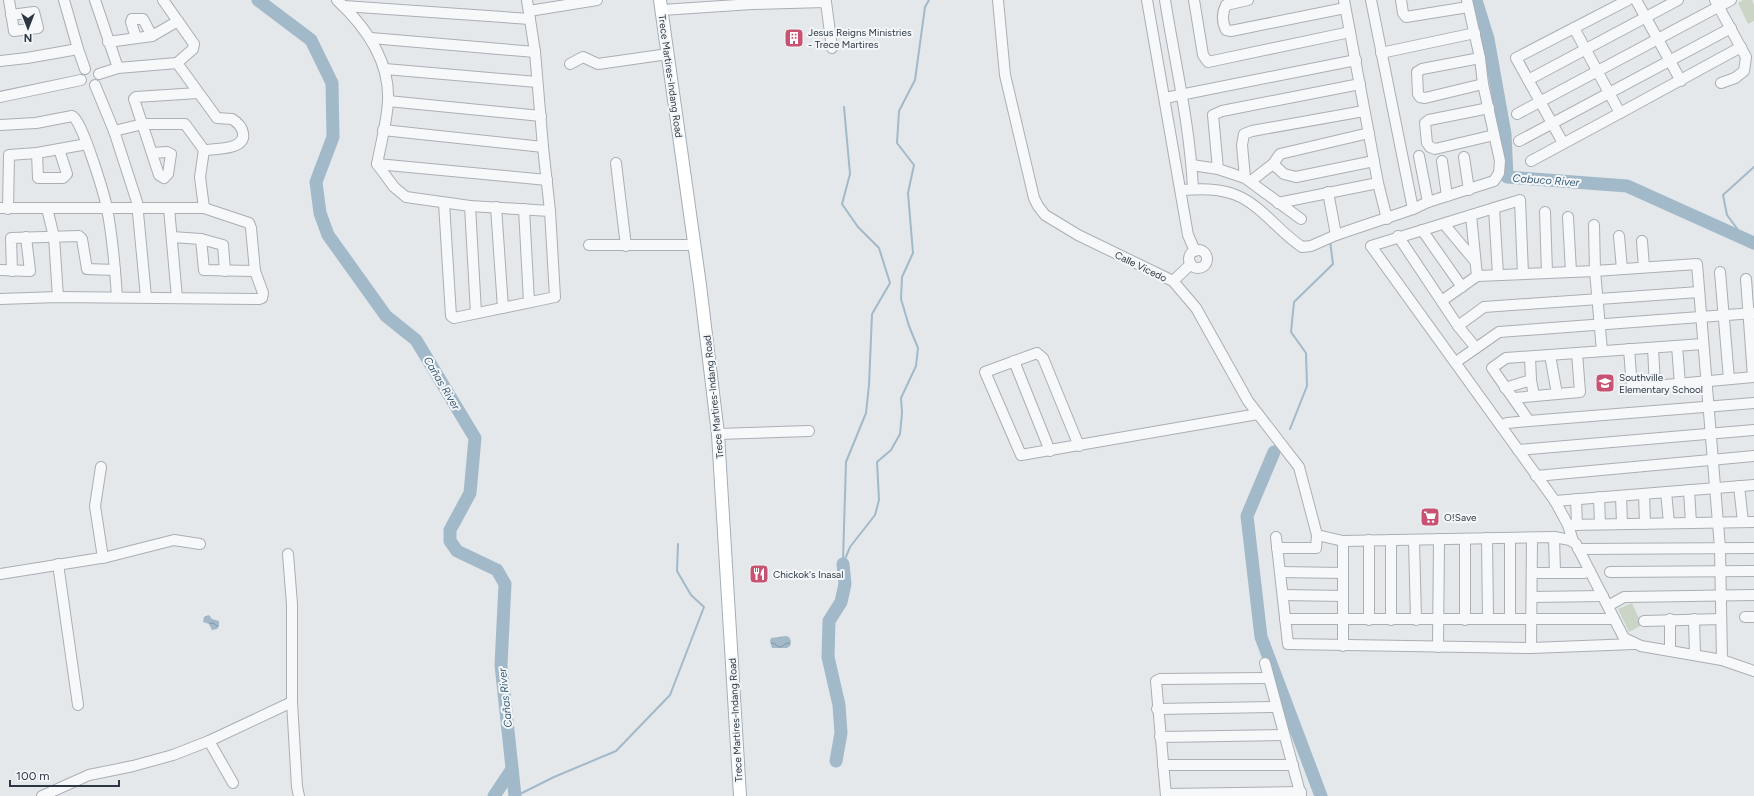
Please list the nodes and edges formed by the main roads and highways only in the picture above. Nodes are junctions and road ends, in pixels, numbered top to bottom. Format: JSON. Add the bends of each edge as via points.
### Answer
{"nodes":[{"id":1,"x":661,"y":5,"type":"edge"},
{"id":2,"x":740,"y":796,"type":"edge"}],
"edges":[{"from":1,"to":2,"type":"main road","name":"Trece Martires-Indang Road","via":[[695,245],[718,434]]}]}
